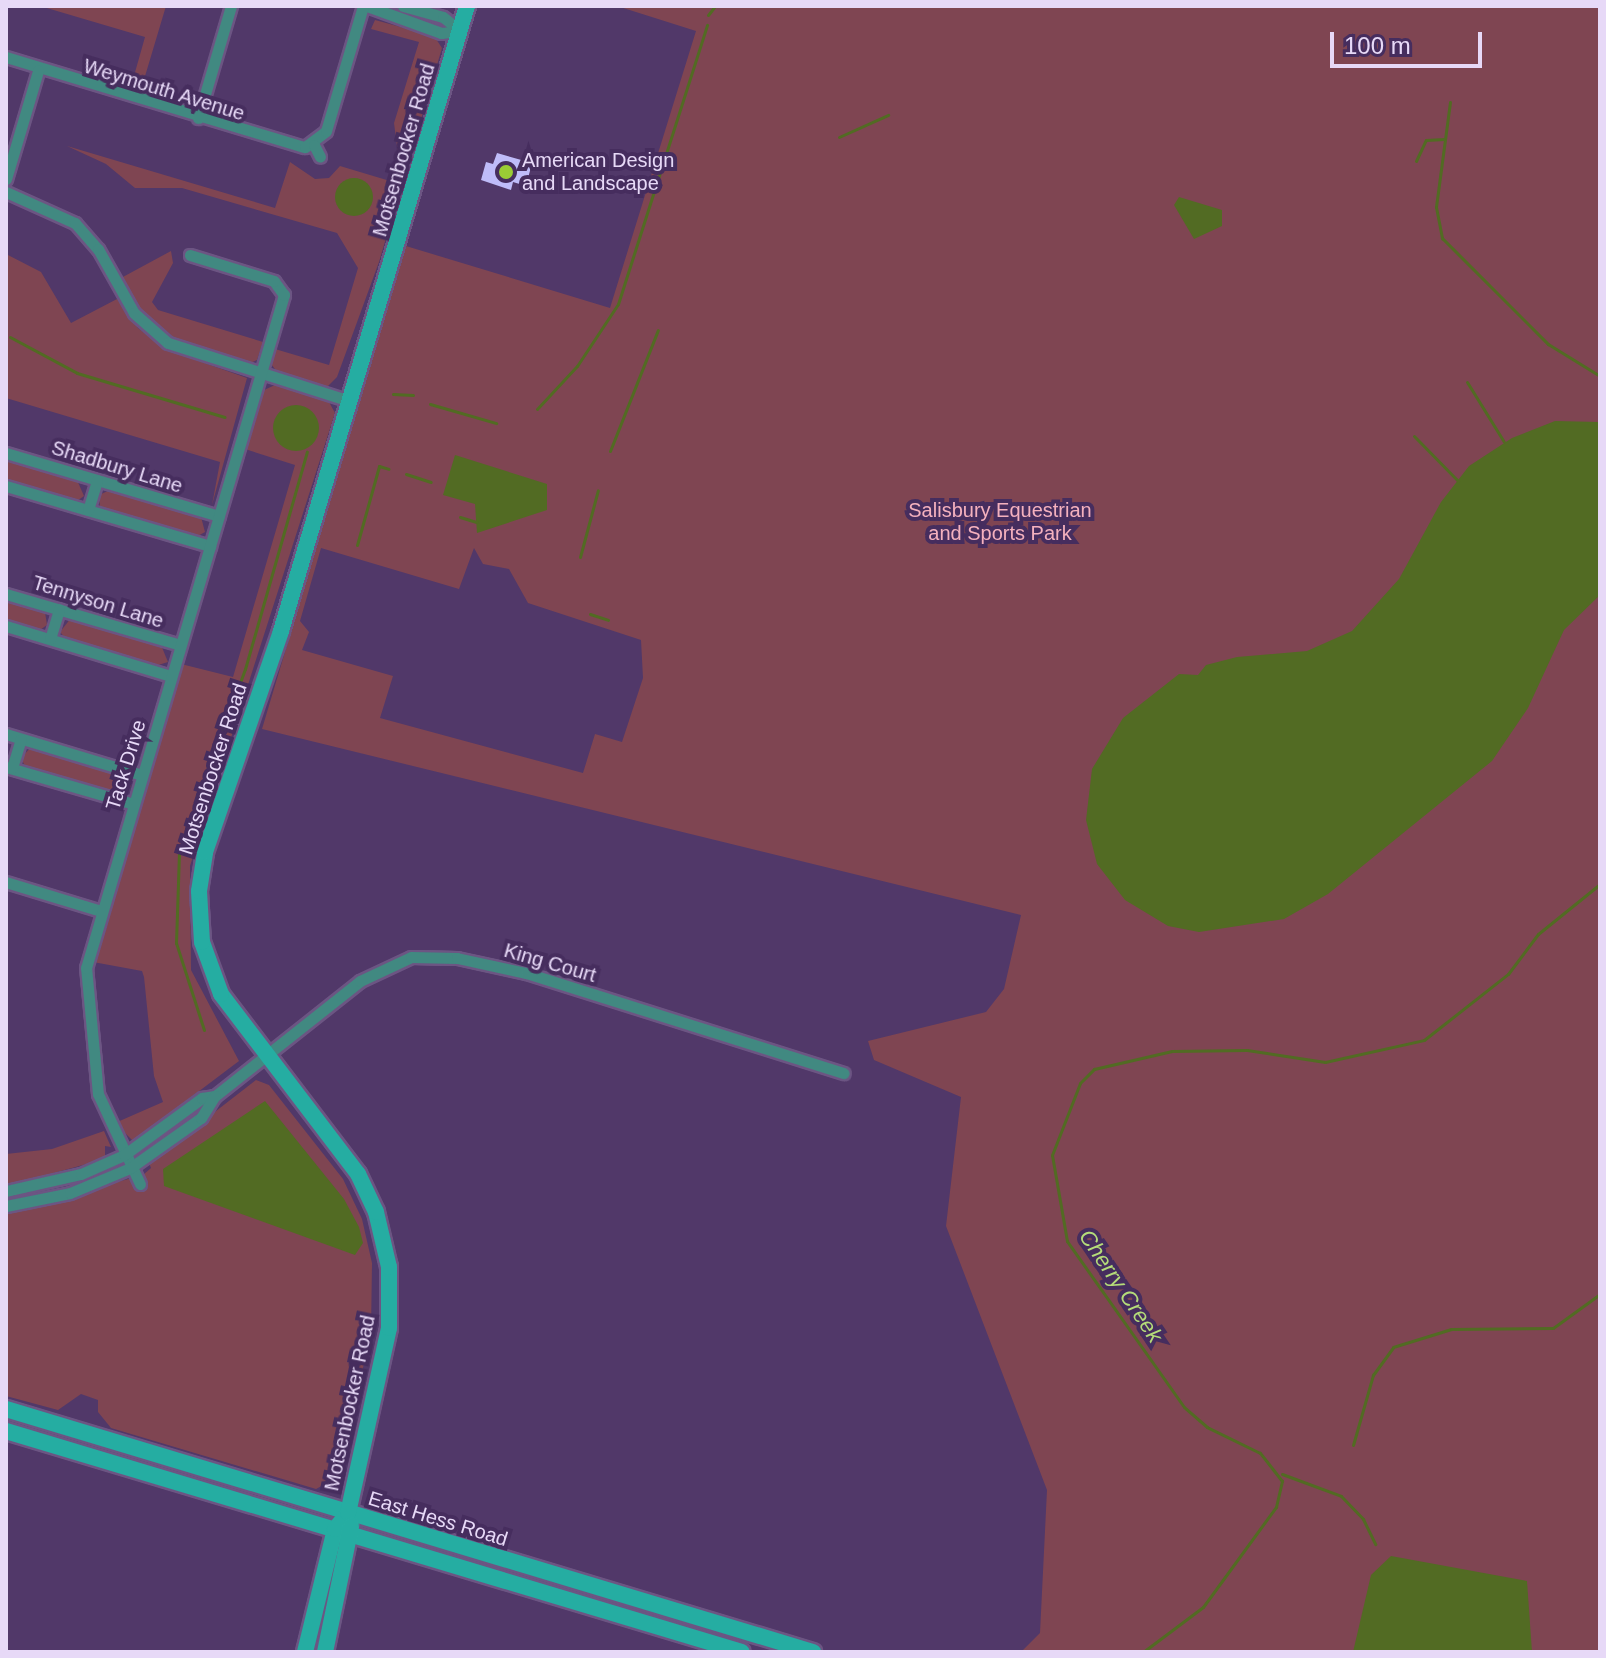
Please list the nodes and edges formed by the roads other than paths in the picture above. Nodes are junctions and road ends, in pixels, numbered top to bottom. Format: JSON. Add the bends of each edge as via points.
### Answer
{"nodes":[{"id":1,"x":231,"y":6,"type":"edge"},
{"id":2,"x":365,"y":6,"type":"edge"},
{"id":3,"x":403,"y":6,"type":"edge"},
{"id":4,"x":467,"y":6,"type":"edge"},
{"id":5,"x":460,"y":31,"type":"junction"},
{"id":6,"x":6,"y":57,"type":"edge"},
{"id":7,"x":38,"y":71,"type":"junction"},
{"id":8,"x":198,"y":118,"type":"junction"},
{"id":9,"x":314,"y":145,"type":"junction"},
{"id":10,"x":320,"y":157,"type":"dead end"},
{"id":11,"x":6,"y":179,"type":"edge"},
{"id":12,"x":6,"y":192,"type":"edge"},
{"id":13,"x":190,"y":255,"type":"dead end"},
{"id":14,"x":261,"y":374,"type":"junction"},
{"id":15,"x":350,"y":401,"type":"junction"},
{"id":16,"x":6,"y":453,"type":"edge"},
{"id":17,"x":97,"y":480,"type":"junction"},
{"id":18,"x":6,"y":486,"type":"edge"},
{"id":19,"x":88,"y":510,"type":"junction"},
{"id":20,"x":219,"y":516,"type":"junction"},
{"id":21,"x":210,"y":546,"type":"junction"},
{"id":22,"x":6,"y":594,"type":"edge"},
{"id":23,"x":59,"y":609,"type":"junction"},
{"id":24,"x":6,"y":626,"type":"edge"},
{"id":25,"x":50,"y":639,"type":"junction"},
{"id":26,"x":180,"y":645,"type":"junction"},
{"id":27,"x":171,"y":676,"type":"junction"},
{"id":28,"x":6,"y":734,"type":"edge"},
{"id":29,"x":21,"y":739,"type":"junction"},
{"id":30,"x":9,"y":768,"type":"edge"},
{"id":31,"x":142,"y":775,"type":"junction"},
{"id":32,"x":133,"y":804,"type":"junction"},
{"id":33,"x":6,"y":882,"type":"edge"},
{"id":34,"x":101,"y":911,"type":"junction"},
{"id":35,"x":264,"y":1054,"type":"junction"},
{"id":36,"x":844,"y":1073,"type":"dead end"},
{"id":37,"x":215,"y":1096,"type":"junction"},
{"id":38,"x":124,"y":1155,"type":"junction"},
{"id":39,"x":130,"y":1168,"type":"junction"},
{"id":40,"x":140,"y":1184,"type":"dead end"},
{"id":41,"x":6,"y":1191,"type":"edge"},
{"id":42,"x":6,"y":1206,"type":"edge"},
{"id":43,"x":6,"y":1409,"type":"edge"},
{"id":44,"x":6,"y":1431,"type":"edge"},
{"id":45,"x":348,"y":1513,"type":"junction"},
{"id":46,"x":335,"y":1529,"type":"junction"},
{"id":47,"x":354,"y":1535,"type":"junction"},
{"id":48,"x":305,"y":1652,"type":"edge"},
{"id":49,"x":325,"y":1652,"type":"edge"},
{"id":50,"x":742,"y":1652,"type":"edge"},
{"id":51,"x":813,"y":1652,"type":"edge"}],
"edges":[{"from":1,"to":8,"type":"street"},
{"from":2,"to":5,"type":"street","via":[[441,33]]},
{"from":2,"to":9,"type":"street","via":[[326,131]]},
{"from":3,"to":5,"type":"street","via":[[443,17]]},
{"from":4,"to":5,"type":"main road","name":"Motsenbocker Road"},
{"from":5,"to":15,"type":"main road","name":"Motsenbocker Road"},
{"from":6,"to":7,"type":"street","name":"Weymouth Avenue"},
{"from":7,"to":8,"type":"street","name":"Weymouth Avenue"},
{"from":7,"to":11,"type":"street"},
{"from":8,"to":9,"type":"street","name":"Weymouth Avenue","via":[[294,147]]},
{"from":9,"to":10,"type":"street"},
{"from":12,"to":14,"type":"street","via":[[75,223],[98,249],[134,313],[156,335],[179,349]]},
{"from":13,"to":14,"type":"street","name":"Tack Drive","via":[[274,281],[284,290]]},
{"from":14,"to":15,"type":"street"},
{"from":14,"to":20,"type":"street","name":"Tack Drive"},
{"from":15,"to":35,"type":"main road","name":"Motsenbocker Road","via":[[200,877],[200,925],[210,971]]},
{"from":16,"to":17,"type":"street","name":"Shadbury Lane"},
{"from":17,"to":19,"type":"street"},
{"from":17,"to":20,"type":"street","name":"Shadbury Lane"},
{"from":18,"to":19,"type":"street"},
{"from":19,"to":21,"type":"street"},
{"from":20,"to":21,"type":"street","name":"Tack Drive"},
{"from":21,"to":26,"type":"street","name":"Tack Drive"},
{"from":22,"to":23,"type":"street","name":"Tennyson Lane"},
{"from":23,"to":25,"type":"street"},
{"from":23,"to":26,"type":"street","name":"Tennyson Lane"},
{"from":24,"to":25,"type":"street"},
{"from":25,"to":27,"type":"street"},
{"from":26,"to":27,"type":"street","name":"Tack Drive"},
{"from":27,"to":31,"type":"street","name":"Tack Drive"},
{"from":28,"to":29,"type":"street"},
{"from":29,"to":30,"type":"street"},
{"from":29,"to":31,"type":"street"},
{"from":30,"to":32,"type":"street"},
{"from":31,"to":32,"type":"street","name":"Tack Drive"},
{"from":32,"to":34,"type":"street","name":"Tack Drive"},
{"from":33,"to":34,"type":"street"},
{"from":34,"to":38,"type":"street","name":"Tack Drive","via":[[86,968],[87,1024],[98,1094]]},
{"from":35,"to":36,"type":"street","name":"King Court","via":[[373,973],[431,956],[526,973]]},
{"from":35,"to":37,"type":"street","name":"King Court"},
{"from":35,"to":45,"type":"main road","name":"Motsenbocker Road","via":[[365,1185],[389,1267],[389,1328]]},
{"from":37,"to":38,"type":"street","via":[[202,1098]]},
{"from":37,"to":39,"type":"street","via":[[201,1118]]},
{"from":38,"to":39,"type":"street","name":"Tack Drive"},
{"from":38,"to":41,"type":"street","via":[[81,1174]]},
{"from":39,"to":40,"type":"street","name":"Tack Drive"},
{"from":39,"to":42,"type":"street","via":[[79,1190]]},
{"from":43,"to":45,"type":"main road","name":"East Hess Road"},
{"from":44,"to":46,"type":"main road","name":"East Hess Road"},
{"from":45,"to":46,"type":"main road","name":"Motsenbocker Road"},
{"from":45,"to":47,"type":"main road","name":"Motsenbocker Road"},
{"from":45,"to":51,"type":"main road","name":"East Hess Road"},
{"from":46,"to":47,"type":"main road","name":"East Hess Road"},
{"from":46,"to":48,"type":"main road","name":"Motsenbocker Road"},
{"from":47,"to":49,"type":"main road","name":"Motsenbocker Road"},
{"from":47,"to":50,"type":"main road","name":"East Hess Road"}]}
